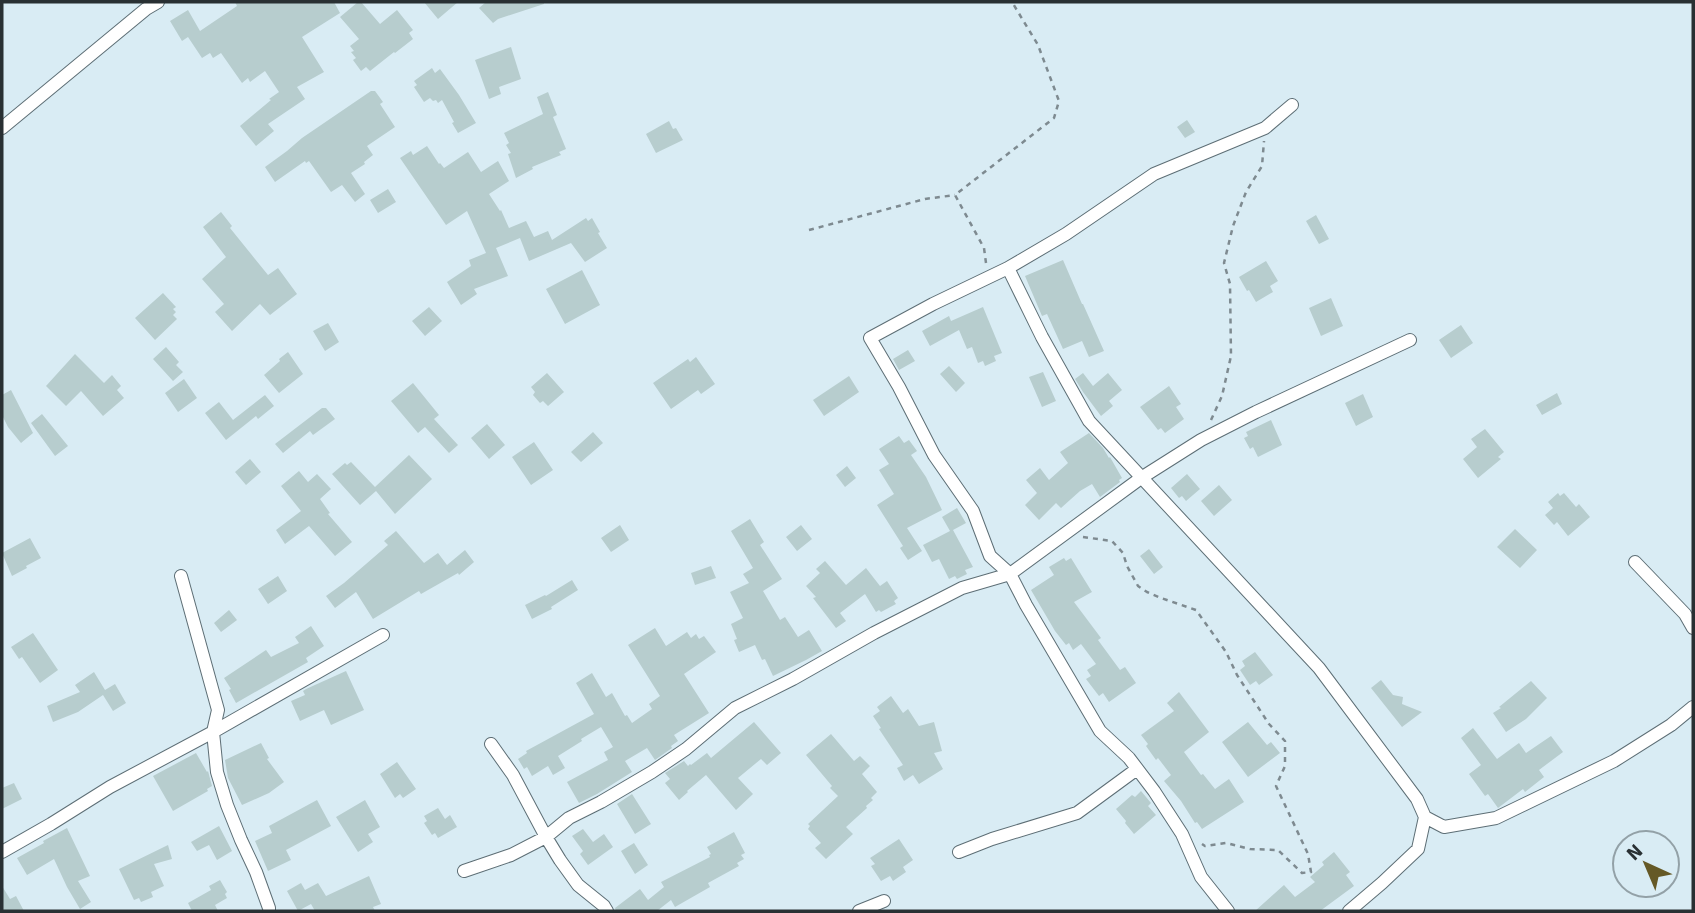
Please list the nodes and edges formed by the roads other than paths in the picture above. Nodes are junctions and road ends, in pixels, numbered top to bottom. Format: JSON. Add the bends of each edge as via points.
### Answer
{"nodes":[{"id":1,"x":159,"y":2,"type":"edge"},
{"id":2,"x":1292,"y":105,"type":"dead end"},
{"id":3,"x":2,"y":128,"type":"edge"},
{"id":4,"x":1008,"y":268,"type":"junction"},
{"id":5,"x":1410,"y":340,"type":"dead end"},
{"id":6,"x":1141,"y":478,"type":"junction"},
{"id":7,"x":1635,"y":562,"type":"dead end"},
{"id":8,"x":1010,"y":574,"type":"junction"},
{"id":9,"x":181,"y":576,"type":"dead end"},
{"id":10,"x":1693,"y":628,"type":"edge"},
{"id":11,"x":383,"y":635,"type":"dead end"},
{"id":12,"x":1693,"y":707,"type":"edge"},
{"id":13,"x":213,"y":732,"type":"junction"},
{"id":14,"x":491,"y":744,"type":"dead end"},
{"id":15,"x":1137,"y":769,"type":"junction"},
{"id":16,"x":1425,"y":817,"type":"junction"},
{"id":17,"x":546,"y":838,"type":"junction"},
{"id":18,"x":2,"y":852,"type":"edge"},
{"id":19,"x":959,"y":852,"type":"dead end"},
{"id":20,"x":464,"y":871,"type":"dead end"},
{"id":21,"x":884,"y":901,"type":"dead end"},
{"id":22,"x":268,"y":911,"type":"edge"},
{"id":23,"x":607,"y":911,"type":"edge"},
{"id":24,"x":859,"y":911,"type":"edge"},
{"id":25,"x":1228,"y":911,"type":"edge"},
{"id":26,"x":1349,"y":911,"type":"edge"}],
"edges":[{"from":1,"to":3,"type":"street"},
{"from":2,"to":4,"type":"street","via":[[1265,128],[1154,174]]},
{"from":4,"to":6,"type":"street","via":[[1089,421]]},
{"from":4,"to":8,"type":"street","via":[[870,338],[934,455],[973,511],[990,556]]},
{"from":5,"to":6,"type":"street","via":[[1201,440]]},
{"from":6,"to":8,"type":"street"},
{"from":6,"to":16,"type":"street","via":[[1319,668],[1417,799]]},
{"from":7,"to":10,"type":"street"},
{"from":8,"to":15,"type":"street","via":[[1100,731]]},
{"from":8,"to":17,"type":"street","via":[[962,588],[735,708],[675,756],[569,818]]},
{"from":9,"to":13,"type":"street","via":[[218,710]]},
{"from":11,"to":13,"type":"street"},
{"from":12,"to":16,"type":"street","via":[[1614,761],[1496,818],[1444,827]]},
{"from":13,"to":18,"type":"street"},
{"from":13,"to":22,"type":"street","via":[[217,772],[227,805]]},
{"from":14,"to":17,"type":"street"},
{"from":15,"to":19,"type":"street","via":[[1077,813]]},
{"from":15,"to":25,"type":"street","via":[[1182,834],[1201,877]]},
{"from":16,"to":26,"type":"street","via":[[1418,849]]},
{"from":17,"to":20,"type":"street"},
{"from":17,"to":23,"type":"street","via":[[578,885]]},
{"from":21,"to":24,"type":"street"}]}
